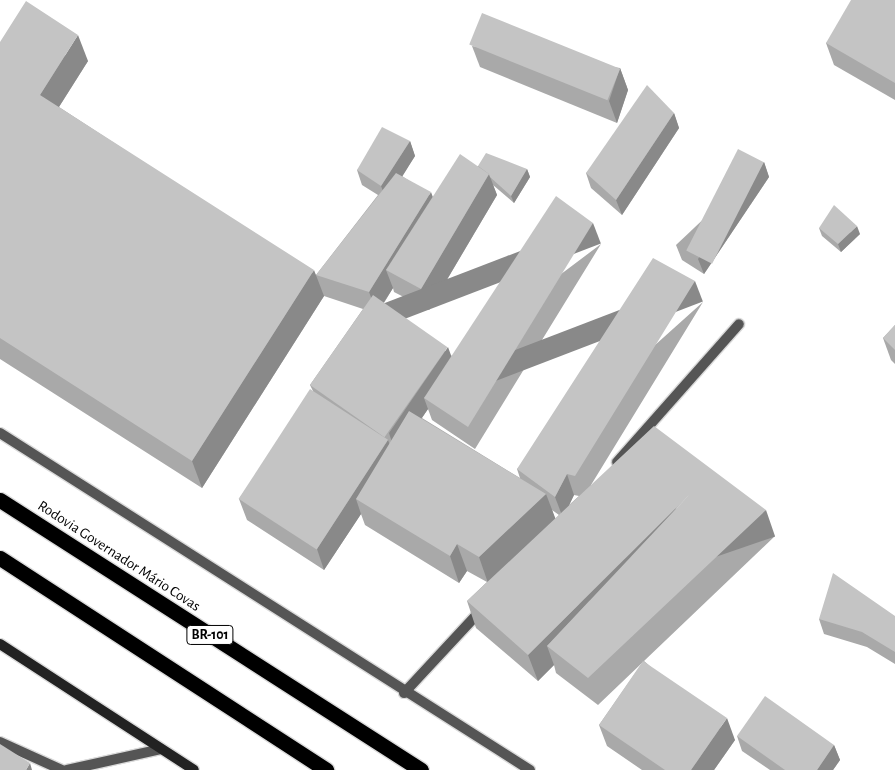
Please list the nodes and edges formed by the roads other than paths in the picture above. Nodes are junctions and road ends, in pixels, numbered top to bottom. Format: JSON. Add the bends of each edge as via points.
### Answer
{"nodes":[{"id":1,"x":739,"y":324,"type":"dead end"},
{"id":2,"x":0,"y":433,"type":"edge"},
{"id":3,"x":610,"y":470,"type":"edge"},
{"id":4,"x":0,"y":500,"type":"edge"},
{"id":5,"x":0,"y":558,"type":"edge"},
{"id":6,"x":491,"y":600,"type":"edge"},
{"id":7,"x":0,"y":644,"type":"edge"},
{"id":8,"x":404,"y":693,"type":"junction"},
{"id":9,"x":0,"y":742,"type":"edge"},
{"id":10,"x":162,"y":749,"type":"junction"},
{"id":11,"x":62,"y":770,"type":"edge"},
{"id":12,"x":67,"y":770,"type":"edge"},
{"id":13,"x":194,"y":770,"type":"edge"},
{"id":14,"x":326,"y":770,"type":"edge"},
{"id":15,"x":420,"y":770,"type":"edge"},
{"id":16,"x":530,"y":770,"type":"edge"}],
"edges":[{"from":1,"to":3,"type":"lane"},
{"from":2,"to":8,"type":"lane"},
{"from":4,"to":15,"type":"highway","name":"Rodovia Governador Mário Covas","number":"BR-101"},
{"from":5,"to":14,"type":"highway"},
{"from":6,"to":8,"type":"lane"},
{"from":7,"to":10,"type":"main road"},
{"from":8,"to":16,"type":"lane"},
{"from":9,"to":11,"type":"lane"},
{"from":10,"to":12,"type":"lane"},
{"from":10,"to":13,"type":"main road"}]}
